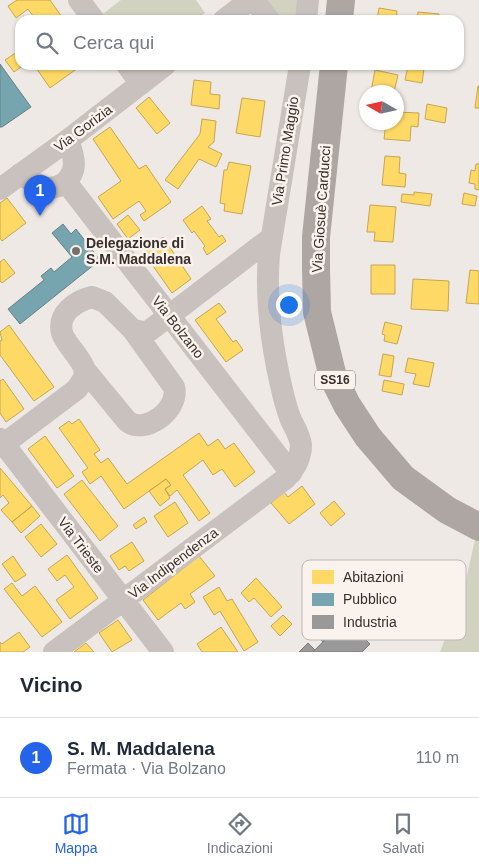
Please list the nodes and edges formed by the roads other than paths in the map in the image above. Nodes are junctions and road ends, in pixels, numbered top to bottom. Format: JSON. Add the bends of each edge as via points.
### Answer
{"nodes":[{"id":1,"x":79,"y":0,"type":"edge"},
{"id":2,"x":250,"y":0,"type":"edge"},
{"id":3,"x":254,"y":0,"type":"edge"},
{"id":4,"x":308,"y":0,"type":"edge"},
{"id":5,"x":342,"y":0,"type":"edge"},
{"id":6,"x":90,"y":15,"type":"edge"},
{"id":7,"x":230,"y":15,"type":"edge"},
{"id":8,"x":265,"y":15,"type":"edge"},
{"id":9,"x":306,"y":15,"type":"edge"},
{"id":10,"x":340,"y":15,"type":"edge"},
{"id":11,"x":130,"y":70,"type":"edge"},
{"id":12,"x":158,"y":70,"type":"edge"},
{"id":13,"x":299,"y":70,"type":"edge"},
{"id":14,"x":333,"y":70,"type":"edge"},
{"id":15,"x":140,"y":84,"type":"junction"},
{"id":16,"x":68,"y":140,"type":"junction"},
{"id":17,"x":20,"y":174,"type":"junction"},
{"id":18,"x":66,"y":182,"type":"junction"},
{"id":19,"x":0,"y":189,"type":"edge"},
{"id":20,"x":271,"y":238,"type":"junction"},
{"id":21,"x":169,"y":316,"type":"junction"},
{"id":22,"x":144,"y":338,"type":"junction"},
{"id":23,"x":81,"y":380,"type":"junction"},
{"id":24,"x":1,"y":443,"type":"edge"},
{"id":25,"x":291,"y":473,"type":"junction"},
{"id":26,"x":479,"y":528,"type":"edge"},
{"id":27,"x":124,"y":600,"type":"junction"},
{"id":28,"x":54,"y":652,"type":"edge"},
{"id":29,"x":163,"y":652,"type":"edge"}],
"edges":[{"from":1,"to":6,"type":"street"},
{"from":2,"to":7,"type":"street"},
{"from":3,"to":8,"type":"street"},
{"from":4,"to":9,"type":"street"},
{"from":5,"to":10,"type":"main road"},
{"from":11,"to":15,"type":"street"},
{"from":12,"to":15,"type":"street","name":"Via Gorizia"},
{"from":13,"to":20,"type":"street","name":"Via Primo Maggio"},
{"from":14,"to":26,"type":"main road","name":"Via Giosuè Carducci","number":"SS16","via":[[316,237],[317,312],[333,377],[368,437],[404,478],[447,510]]},
{"from":15,"to":16,"type":"street","name":"Via Gorizia"},
{"from":16,"to":17,"type":"street","name":"Via Gorizia"},
{"from":16,"to":18,"type":"street","via":[[74,167]]},
{"from":17,"to":18,"type":"street","via":[[48,188]]},
{"from":17,"to":19,"type":"street","name":"Via Gorizia"},
{"from":18,"to":21,"type":"street","name":"Via Bolzano"},
{"from":20,"to":21,"type":"street"},
{"from":20,"to":25,"type":"street","name":"Via Primo Maggio","via":[[267,284],[270,338],[301,447]]},
{"from":21,"to":22,"type":"street"},
{"from":21,"to":25,"type":"street","name":"Via Bolzano"},
{"from":22,"to":23,"type":"street","via":[[98,298],[85,299],[74,305],[63,317],[62,333],[82,362]]},
{"from":22,"to":23,"type":"street","via":[[174,387],[173,402],[160,417],[146,425],[132,424],[101,390]]},
{"from":23,"to":24,"type":"street"},
{"from":24,"to":27,"type":"street","name":"Via Trieste"},
{"from":25,"to":27,"type":"street","name":"Via Indipendenza"},
{"from":27,"to":28,"type":"street","name":"Via Indipendenza"},
{"from":27,"to":29,"type":"street","name":"Via Trieste"}]}
